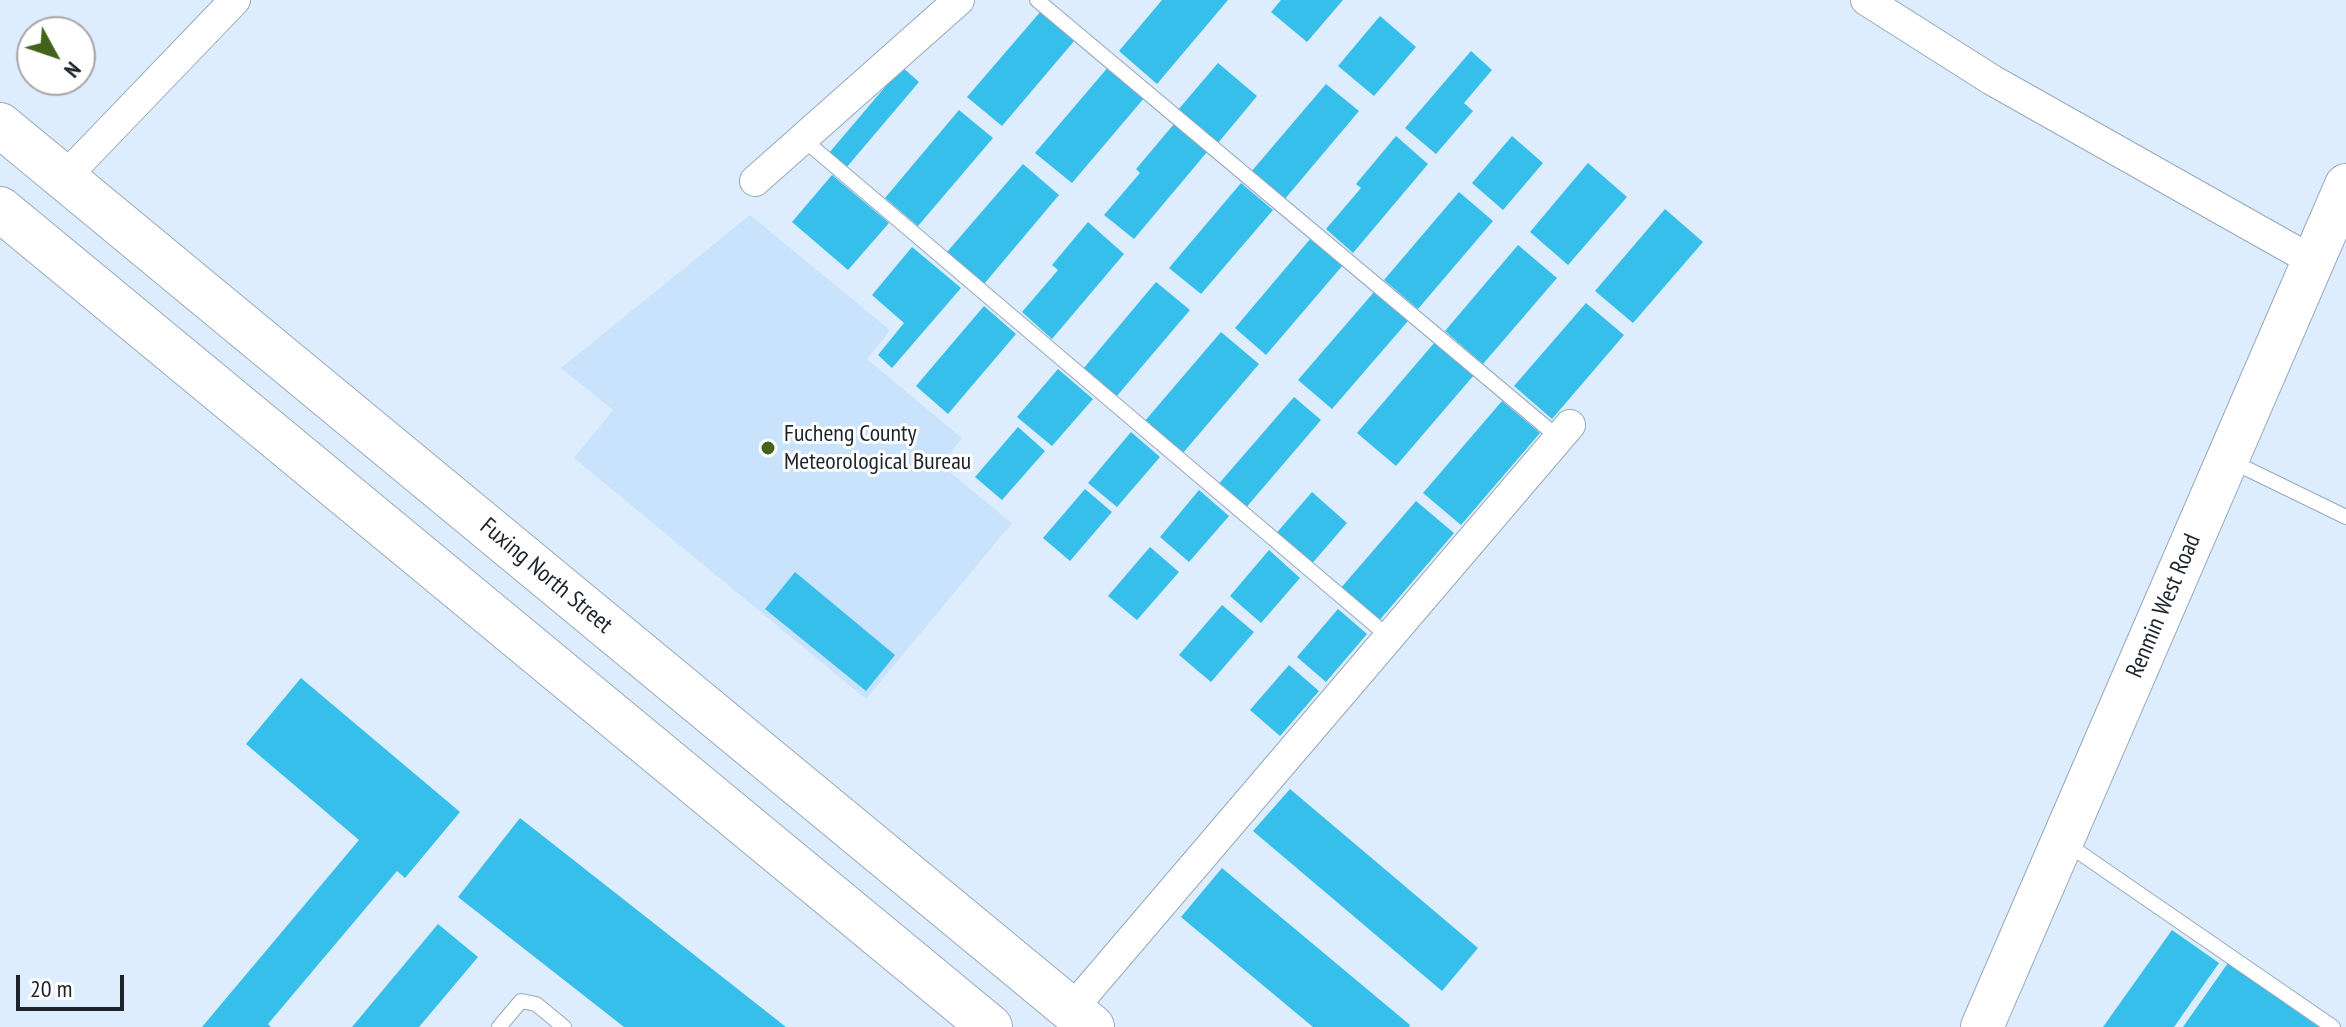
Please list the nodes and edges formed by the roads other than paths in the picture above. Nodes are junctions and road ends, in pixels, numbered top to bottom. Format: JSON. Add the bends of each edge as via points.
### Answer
{"nodes":[{"id":1,"x":235,"y":0,"type":"edge"},
{"id":2,"x":959,"y":0,"type":"edge"},
{"id":3,"x":1037,"y":0,"type":"edge"},
{"id":4,"x":1866,"y":0,"type":"edge"},
{"id":5,"x":0,"y":125,"type":"edge"},
{"id":6,"x":803,"y":139,"type":"junction"},
{"id":7,"x":64,"y":178,"type":"junction"},
{"id":8,"x":755,"y":181,"type":"dead end"},
{"id":9,"x":2346,"y":185,"type":"edge"},
{"id":10,"x":0,"y":209,"type":"edge"},
{"id":11,"x":2313,"y":261,"type":"junction"},
{"id":12,"x":1564,"y":432,"type":"joint"},
{"id":13,"x":2227,"y":459,"type":"junction"},
{"id":14,"x":2346,"y":517,"type":"edge"},
{"id":15,"x":1389,"y":637,"type":"junction"},
{"id":16,"x":2063,"y":841,"type":"junction"},
{"id":17,"x":1082,"y":1018,"type":"edge"},
{"id":18,"x":977,"y":1023,"type":"edge"},
{"id":19,"x":499,"y":1027,"type":"edge"},
{"id":20,"x":564,"y":1027,"type":"edge"},
{"id":21,"x":1982,"y":1027,"type":"edge"},
{"id":22,"x":2333,"y":1027,"type":"edge"}],
"edges":[{"from":1,"to":7,"type":"street"},
{"from":2,"to":6,"type":"street"},
{"from":3,"to":12,"type":"lane"},
{"from":4,"to":11,"type":"street","via":[[1992,80]]},
{"from":5,"to":7,"type":"main road","name":"Fuxing North Street"},
{"from":6,"to":8,"type":"street"},
{"from":6,"to":15,"type":"lane"},
{"from":7,"to":17,"type":"main road","name":"Fuxing North Street"},
{"from":9,"to":11,"type":"main road","name":"Renmin West Road"},
{"from":10,"to":18,"type":"main road"},
{"from":11,"to":13,"type":"main road","name":"Renmin West Road"},
{"from":12,"to":15,"type":"street"},
{"from":13,"to":14,"type":"lane"},
{"from":13,"to":16,"type":"main road","name":"Renmin West Road"},
{"from":15,"to":17,"type":"street"},
{"from":16,"to":21,"type":"main road","name":"Renmin West Road"},
{"from":16,"to":22,"type":"lane"},
{"from":19,"to":20,"type":"lane","via":[[521,1001],[536,1004]]}]}
